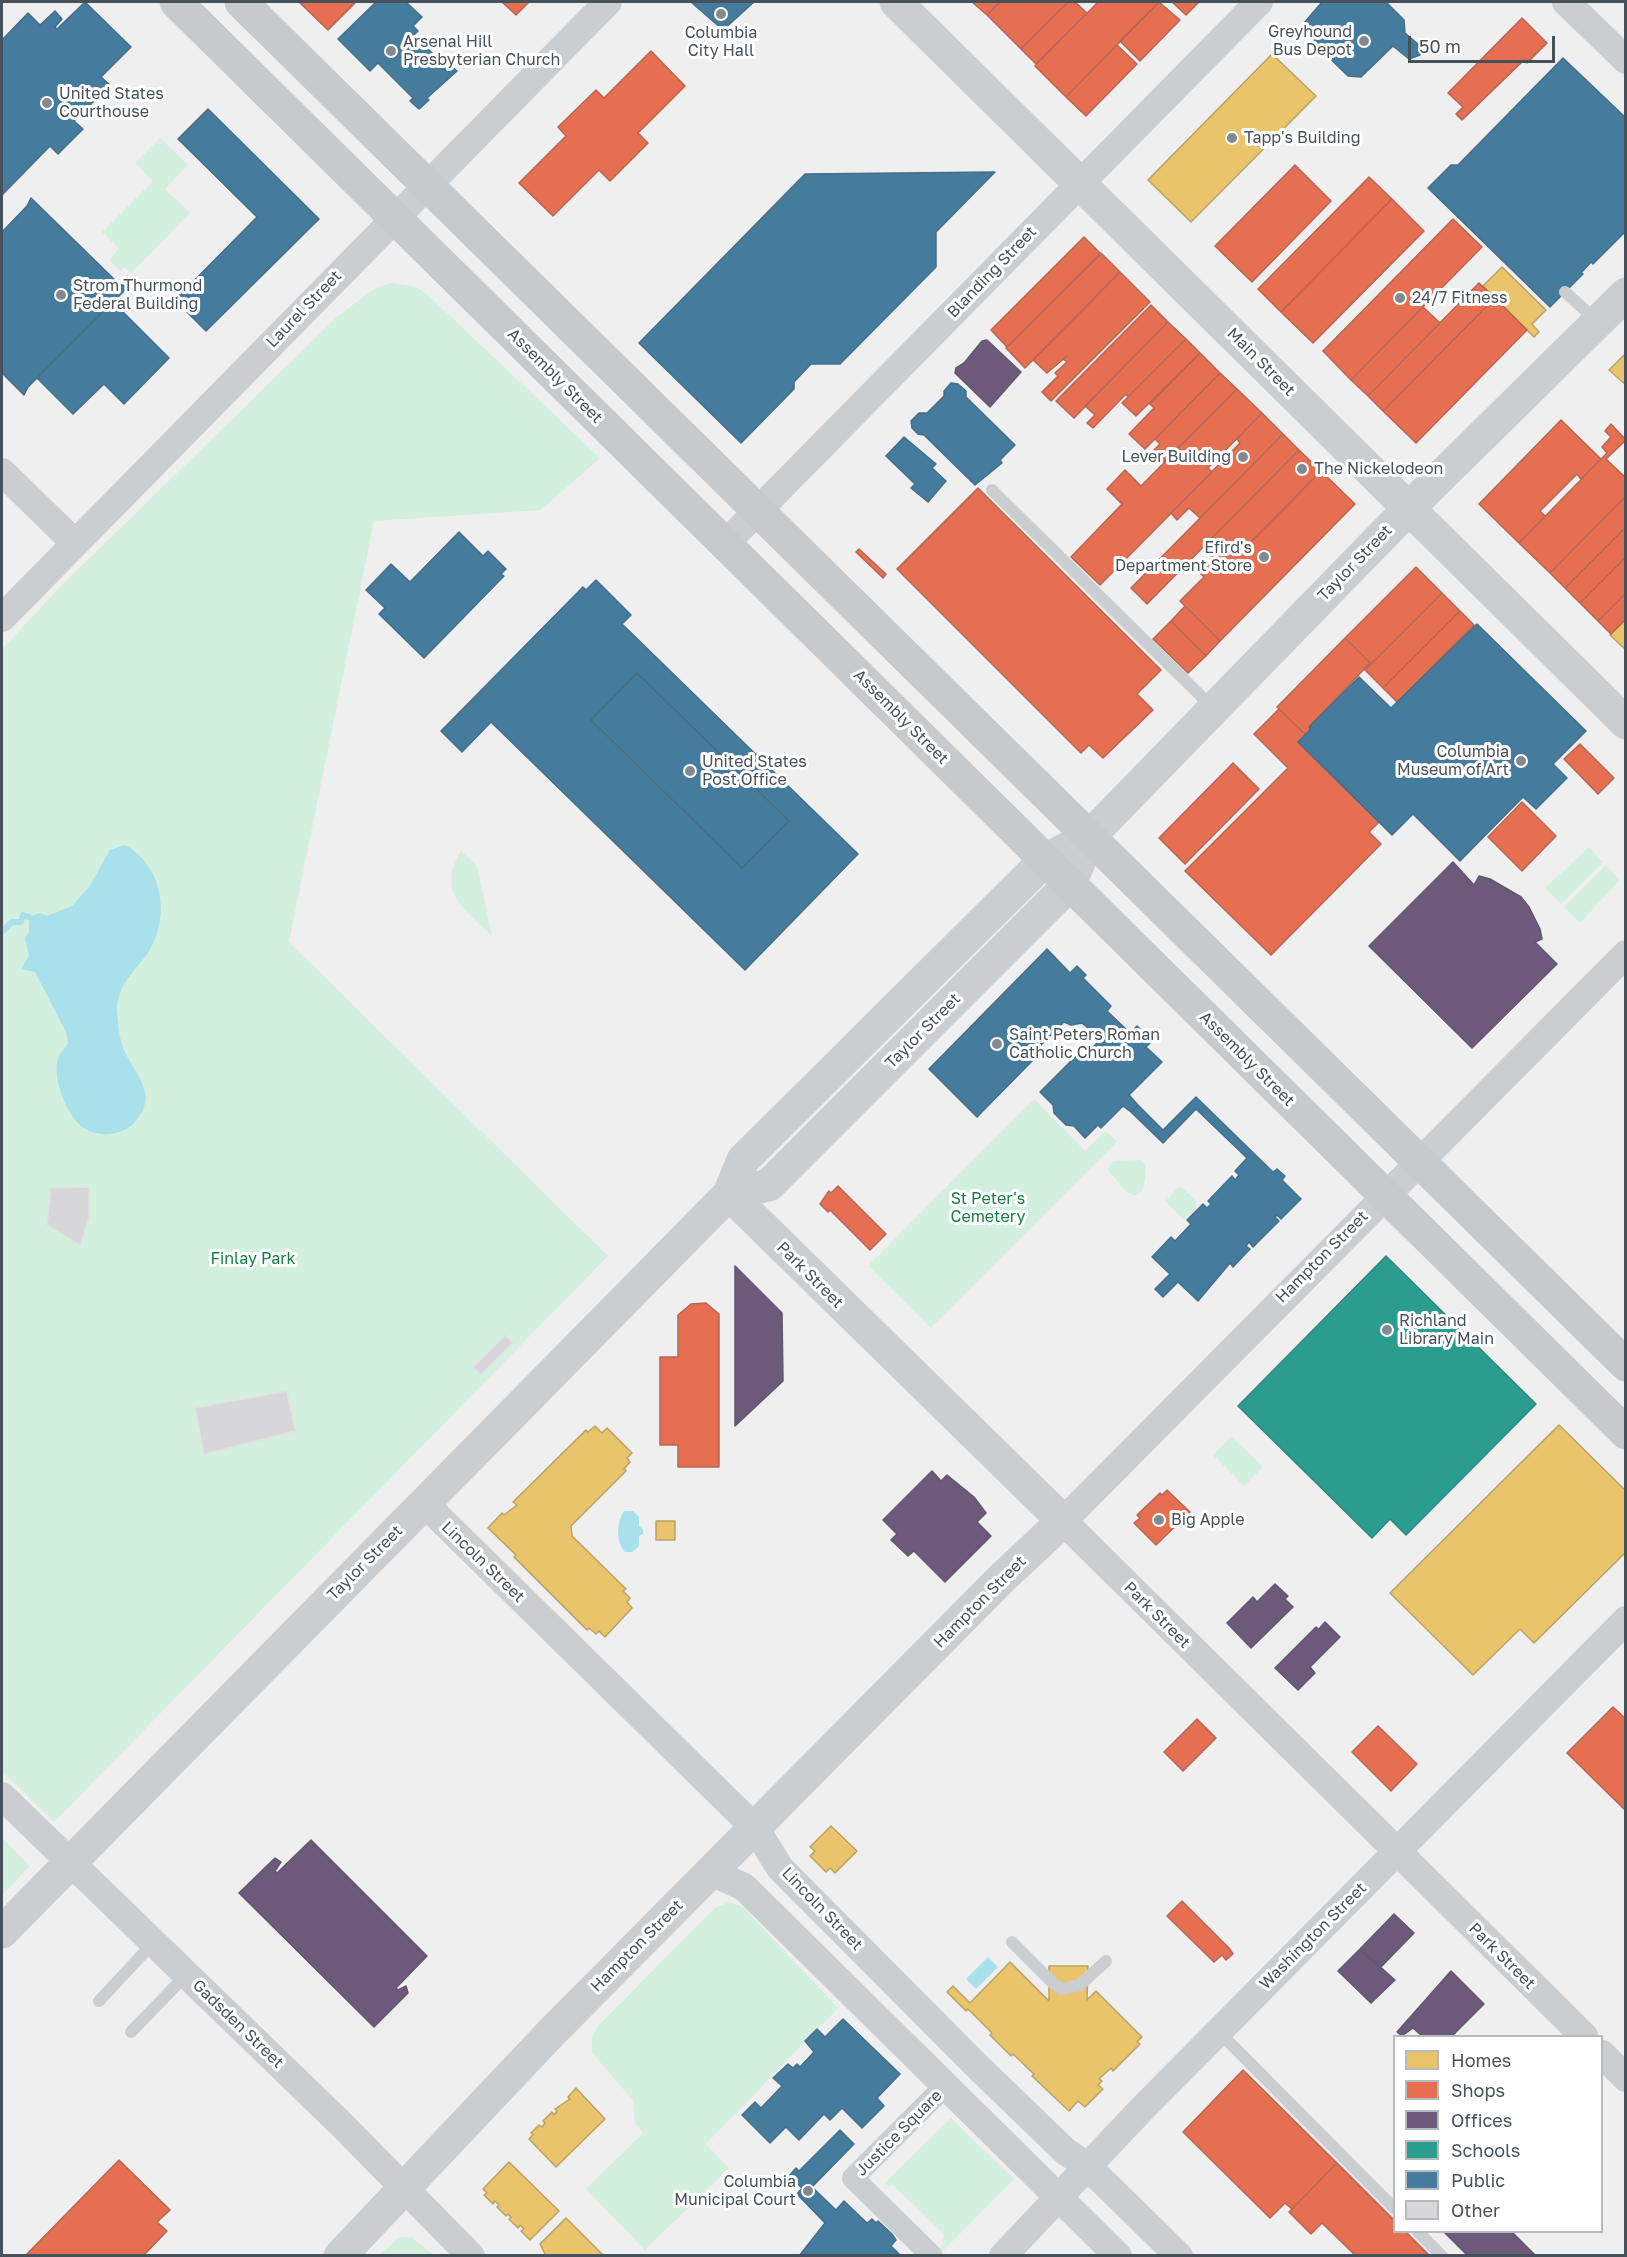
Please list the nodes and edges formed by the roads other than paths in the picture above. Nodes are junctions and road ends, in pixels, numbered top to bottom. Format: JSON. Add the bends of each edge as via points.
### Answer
{"nodes":[{"id":1,"x":176,"y":2,"type":"edge"},
{"id":2,"x":241,"y":2,"type":"edge"},
{"id":3,"x":608,"y":2,"type":"edge"},
{"id":4,"x":896,"y":2,"type":"edge"},
{"id":5,"x":918,"y":2,"type":"edge"},
{"id":6,"x":1259,"y":2,"type":"edge"},
{"id":7,"x":1566,"y":2,"type":"edge"},
{"id":8,"x":1626,"y":60,"type":"edge"},
{"id":9,"x":1085,"y":177,"type":"junction"},
{"id":10,"x":427,"y":185,"type":"junction"},
{"id":11,"x":394,"y":218,"type":"junction"},
{"id":12,"x":1565,"y":292,"type":"dead end"},
{"id":13,"x":1626,"y":294,"type":"edge"},
{"id":14,"x":1598,"y":322,"type":"junction"},
{"id":15,"x":2,"y":472,"type":"edge"},
{"id":16,"x":992,"y":490,"type":"dead end"},
{"id":17,"x":1414,"y":503,"type":"junction"},
{"id":18,"x":758,"y":511,"type":"junction"},
{"id":19,"x":75,"y":543,"type":"junction"},
{"id":20,"x":725,"y":544,"type":"junction"},
{"id":21,"x":2,"y":618,"type":"edge"},
{"id":22,"x":1626,"y":700,"type":"edge"},
{"id":23,"x":1213,"y":708,"type":"junction"},
{"id":24,"x":1626,"y":723,"type":"edge"},
{"id":25,"x":1089,"y":837,"type":"junction"},
{"id":26,"x":1045,"y":860,"type":"junction"},
{"id":27,"x":1070,"y":884,"type":"junction"},
{"id":28,"x":1626,"y":954,"type":"edge"},
{"id":29,"x":1418,"y":1161,"type":"junction"},
{"id":30,"x":729,"y":1194,"type":"junction"},
{"id":31,"x":1384,"y":1195,"type":"junction"},
{"id":32,"x":1626,"y":1365,"type":"edge"},
{"id":33,"x":1626,"y":1433,"type":"edge"},
{"id":34,"x":424,"y":1503,"type":"junction"},
{"id":35,"x":1063,"y":1521,"type":"junction"},
{"id":36,"x":1626,"y":1620,"type":"edge"},
{"id":37,"x":2,"y":1796,"type":"edge"},
{"id":38,"x":755,"y":1828,"type":"junction"},
{"id":39,"x":1396,"y":1852,"type":"junction"},
{"id":40,"x":70,"y":1861,"type":"junction"},
{"id":41,"x":711,"y":1872,"type":"junction"},
{"id":42,"x":2,"y":1932,"type":"edge"},
{"id":43,"x":154,"y":1942,"type":"junction"},
{"id":44,"x":1012,"y":1942,"type":"dead end"},
{"id":45,"x":1106,"y":1961,"type":"dead end"},
{"id":46,"x":187,"y":1974,"type":"junction"},
{"id":47,"x":99,"y":2001,"type":"dead end"},
{"id":48,"x":131,"y":2032,"type":"dead end"},
{"id":49,"x":1219,"y":2032,"type":"junction"},
{"id":50,"x":1582,"y":2035,"type":"edge"},
{"id":51,"x":1603,"y":2055,"type":"edge"},
{"id":52,"x":1626,"y":2078,"type":"edge"},
{"id":53,"x":946,"y":2085,"type":"junction"},
{"id":54,"x":1087,"y":2166,"type":"junction"},
{"id":55,"x":406,"y":2187,"type":"junction"},
{"id":56,"x":1059,"y":2196,"type":"junction"},
{"id":57,"x":1393,"y":2206,"type":"edge"},
{"id":58,"x":1419,"y":2233,"type":"edge"},
{"id":59,"x":340,"y":2256,"type":"edge"},
{"id":60,"x":471,"y":2256,"type":"edge"},
{"id":61,"x":932,"y":2256,"type":"edge"},
{"id":62,"x":1003,"y":2256,"type":"edge"},
{"id":63,"x":1119,"y":2256,"type":"edge"},
{"id":64,"x":1179,"y":2256,"type":"edge"},
{"id":65,"x":1442,"y":2256,"type":"edge"}],
"edges":[{"from":1,"to":11,"type":"main road","name":"Assembly Street"},
{"from":2,"to":10,"type":"main road"},
{"from":3,"to":10,"type":"street","name":"Laurel Street"},
{"from":4,"to":9,"type":"main road","name":"Main Street"},
{"from":5,"to":9,"type":"main road","name":"Main Street"},
{"from":6,"to":9,"type":"street","name":"Blanding Street"},
{"from":7,"to":8,"type":"street"},
{"from":9,"to":17,"type":"main road","name":"Main Street"},
{"from":9,"to":18,"type":"street","name":"Blanding Street"},
{"from":10,"to":11,"type":"street","name":"Laurel Street"},
{"from":10,"to":18,"type":"main road"},
{"from":11,"to":19,"type":"street","name":"Laurel Street"},
{"from":11,"to":20,"type":"main road","name":"Assembly Street"},
{"from":12,"to":14,"type":"lane"},
{"from":13,"to":14,"type":"main road","name":"Taylor Street"},
{"from":14,"to":17,"type":"main road","name":"Taylor Street"},
{"from":15,"to":19,"type":"street"},
{"from":16,"to":23,"type":"lane"},
{"from":17,"to":22,"type":"main road","name":"Main Street"},
{"from":17,"to":23,"type":"main road","name":"Taylor Street"},
{"from":17,"to":24,"type":"main road","name":"Main Street"},
{"from":18,"to":20,"type":"street","name":"Blanding Street"},
{"from":18,"to":25,"type":"main road"},
{"from":19,"to":21,"type":"street","name":"Laurel Street"},
{"from":20,"to":26,"type":"main road","name":"Assembly Street"},
{"from":23,"to":25,"type":"main road","name":"Taylor Street"},
{"from":25,"to":26,"type":"main road","name":"Taylor Street"},
{"from":25,"to":27,"type":"main road","name":"Taylor Street"},
{"from":25,"to":29,"type":"main road"},
{"from":26,"to":27,"type":"main road","name":"Assembly Street"},
{"from":26,"to":30,"type":"main road","name":"Taylor Street","via":[[743,1160]]},
{"from":27,"to":30,"type":"main road","name":"Taylor Street","via":[[769,1185]]},
{"from":27,"to":31,"type":"main road","name":"Assembly Street"},
{"from":28,"to":29,"type":"street","name":"Hampton Street"},
{"from":29,"to":31,"type":"street","name":"Hampton Street"},
{"from":29,"to":32,"type":"main road"},
{"from":30,"to":34,"type":"main road","name":"Taylor Street"},
{"from":30,"to":35,"type":"main road","name":"Park Street"},
{"from":31,"to":33,"type":"main road","name":"Assembly Street"},
{"from":31,"to":35,"type":"street","name":"Hampton Street"},
{"from":34,"to":38,"type":"street","name":"Lincoln Street"},
{"from":34,"to":40,"type":"main road","name":"Taylor Street"},
{"from":35,"to":38,"type":"main road","name":"Hampton Street"},
{"from":35,"to":39,"type":"street","name":"Park Street"},
{"from":36,"to":39,"type":"street","name":"Washington Street"},
{"from":37,"to":40,"type":"street","name":"Gadsden Street"},
{"from":38,"to":41,"type":"main road","name":"Hampton Street"},
{"from":38,"to":54,"type":"street","name":"Lincoln Street","via":[[780,1868],[977,2066],[1065,2151]]},
{"from":39,"to":49,"type":"street","name":"Washington Street"},
{"from":39,"to":50,"type":"street","name":"Park Street"},
{"from":40,"to":42,"type":"main road","name":"Taylor Street"},
{"from":40,"to":43,"type":"street","name":"Gadsden Street"},
{"from":41,"to":53,"type":"street","via":[[744,1887]]},
{"from":41,"to":55,"type":"main road","name":"Hampton Street"},
{"from":43,"to":46,"type":"street","name":"Gadsden Street"},
{"from":43,"to":47,"type":"lane"},
{"from":44,"to":45,"type":"lane","via":[[1062,1989],[1080,1985]]},
{"from":46,"to":48,"type":"lane"},
{"from":46,"to":55,"type":"street","name":"Gadsden Street"},
{"from":49,"to":54,"type":"street","name":"Washington Street"},
{"from":49,"to":57,"type":"lane"},
{"from":51,"to":52,"type":"street"},
{"from":53,"to":56,"type":"street"},
{"from":53,"to":61,"type":"street","name":"Justice Square","via":[[853,2178]]},
{"from":54,"to":56,"type":"street","name":"Washington Street"},
{"from":54,"to":64,"type":"street","name":"Lincoln Street"},
{"from":55,"to":59,"type":"main road","name":"Hampton Street"},
{"from":55,"to":60,"type":"street","name":"Gadsden Street"},
{"from":56,"to":62,"type":"street","name":"Washington Street"},
{"from":56,"to":63,"type":"street"},
{"from":58,"to":65,"type":"lane"}]}
